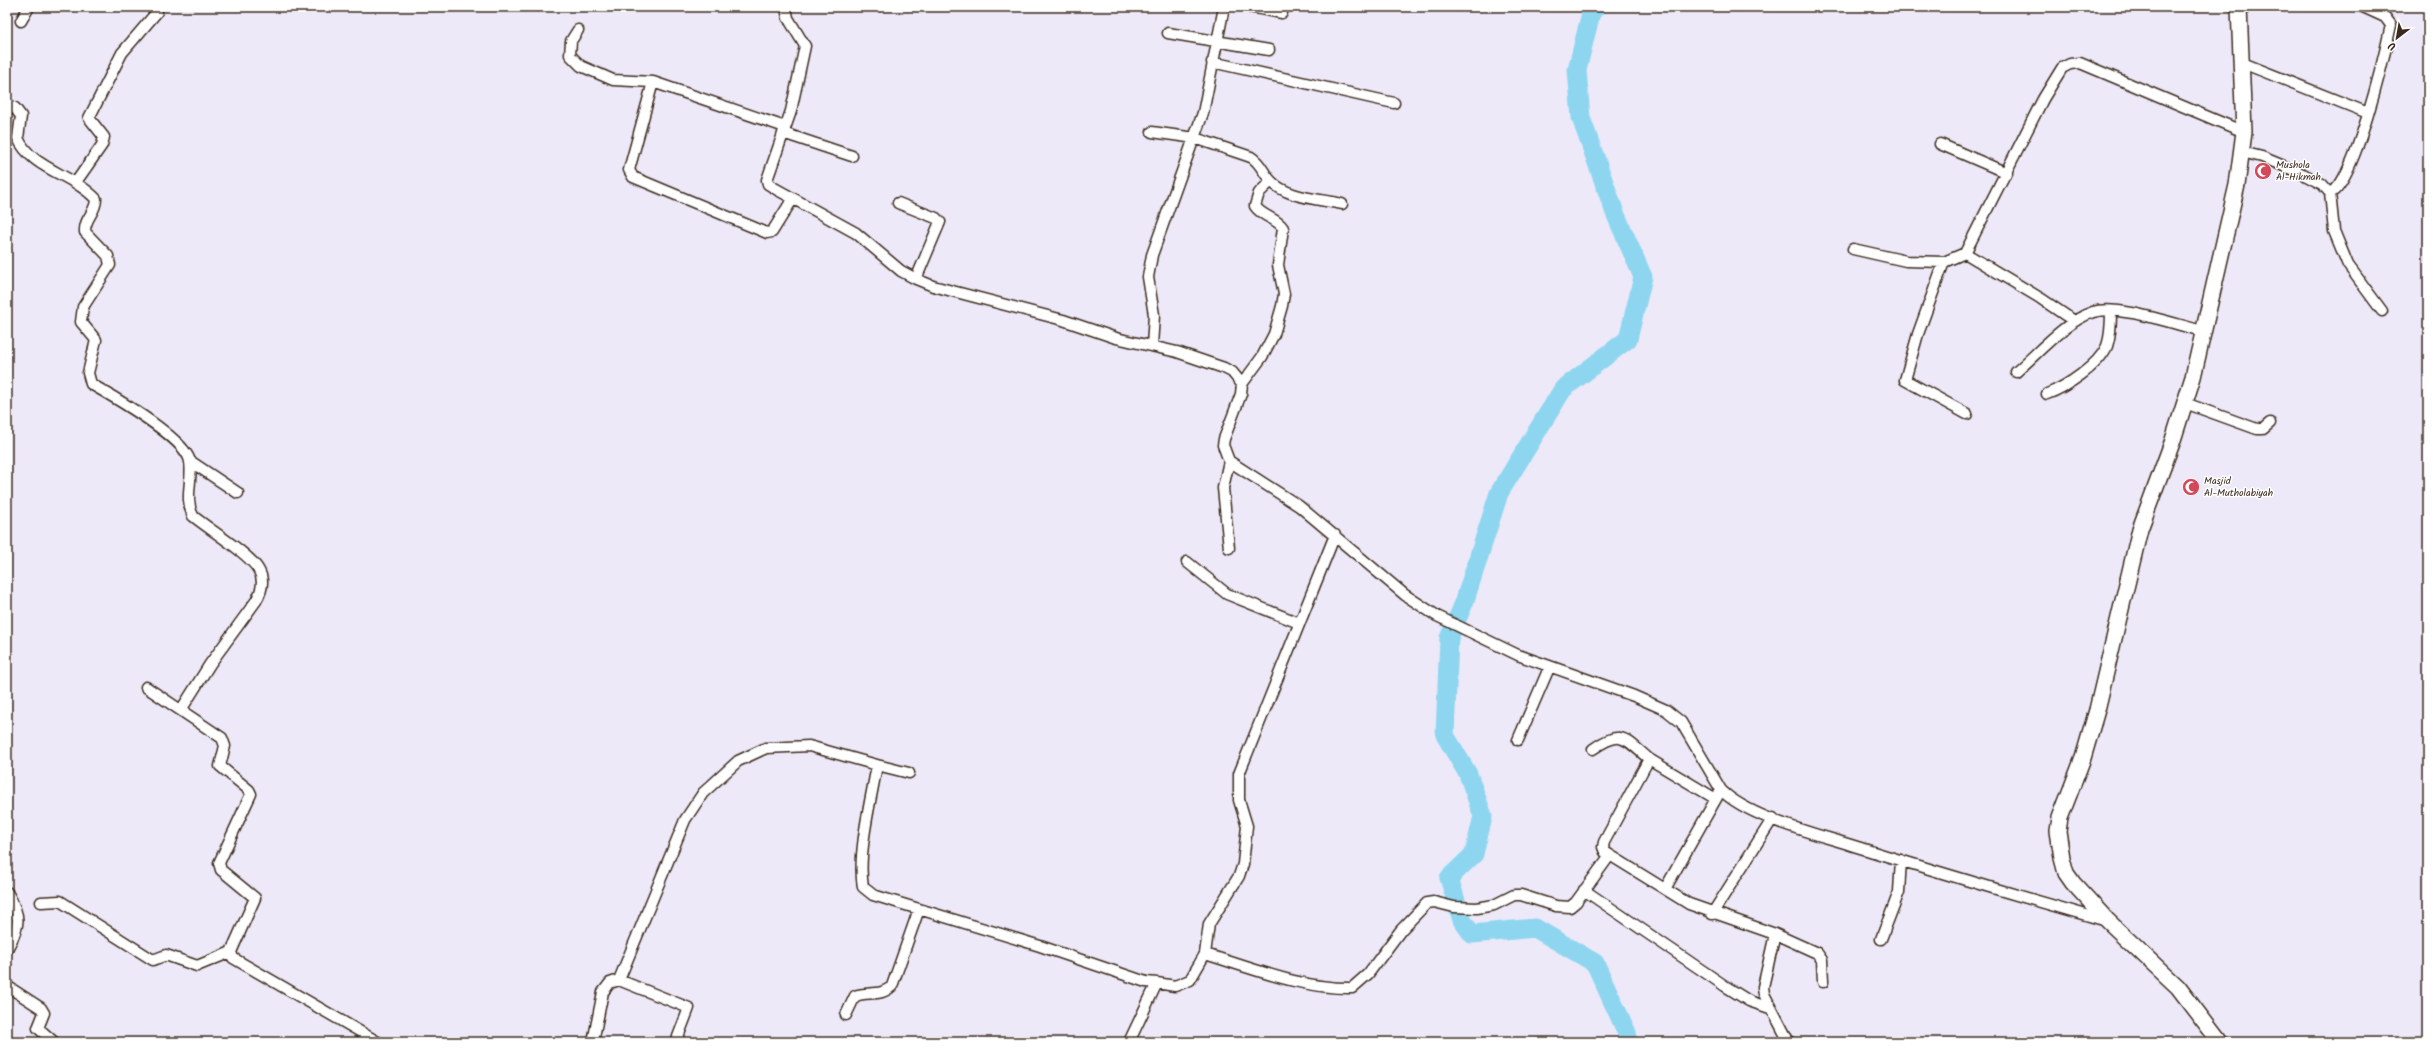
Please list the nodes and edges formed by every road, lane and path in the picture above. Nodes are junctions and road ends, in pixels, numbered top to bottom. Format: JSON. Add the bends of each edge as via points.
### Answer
{"nodes":[{"id":1,"x":29,"y":7,"type":"edge"},
{"id":2,"x":155,"y":7,"type":"edge"},
{"id":3,"x":786,"y":7,"type":"edge"},
{"id":4,"x":1224,"y":7,"type":"edge"},
{"id":5,"x":1250,"y":7,"type":"edge"},
{"id":6,"x":2239,"y":7,"type":"edge"},
{"id":7,"x":2363,"y":7,"type":"edge"},
{"id":8,"x":1282,"y":13,"type":"dead end"},
{"id":9,"x":21,"y":21,"type":"dead end"},
{"id":10,"x":578,"y":30,"type":"dead end"},
{"id":11,"x":1168,"y":33,"type":"dead end"},
{"id":12,"x":1216,"y":40,"type":"junction"},
{"id":13,"x":1269,"y":50,"type":"dead end"},
{"id":14,"x":1212,"y":62,"type":"junction"},
{"id":15,"x":2240,"y":62,"type":"junction"},
{"id":16,"x":653,"y":82,"type":"junction"},
{"id":17,"x":1394,"y":103,"type":"dead end"},
{"id":18,"x":7,"y":104,"type":"edge"},
{"id":19,"x":2368,"y":113,"type":"junction"},
{"id":20,"x":784,"y":130,"type":"junction"},
{"id":21,"x":1152,"y":132,"type":"dead end"},
{"id":22,"x":2244,"y":132,"type":"junction"},
{"id":23,"x":1195,"y":138,"type":"junction"},
{"id":24,"x":1940,"y":144,"type":"dead end"},
{"id":25,"x":2242,"y":152,"type":"junction"},
{"id":26,"x":852,"y":156,"type":"dead end"},
{"id":27,"x":2006,"y":173,"type":"junction"},
{"id":28,"x":1271,"y":181,"type":"junction"},
{"id":29,"x":76,"y":182,"type":"junction"},
{"id":30,"x":2330,"y":193,"type":"junction"},
{"id":31,"x":792,"y":200,"type":"junction"},
{"id":32,"x":898,"y":203,"type":"dead end"},
{"id":33,"x":1342,"y":204,"type":"dead end"},
{"id":34,"x":1853,"y":249,"type":"dead end"},
{"id":35,"x":1965,"y":253,"type":"junction"},
{"id":36,"x":1944,"y":262,"type":"junction"},
{"id":37,"x":916,"y":279,"type":"junction"},
{"id":38,"x":2111,"y":311,"type":"junction"},
{"id":39,"x":2382,"y":311,"type":"dead end"},
{"id":40,"x":2074,"y":321,"type":"junction"},
{"id":41,"x":2203,"y":331,"type":"junction"},
{"id":42,"x":1152,"y":346,"type":"junction"},
{"id":43,"x":2016,"y":372,"type":"dead end"},
{"id":44,"x":1242,"y":384,"type":"junction"},
{"id":45,"x":2047,"y":394,"type":"dead end"},
{"id":46,"x":2185,"y":403,"type":"junction"},
{"id":47,"x":1967,"y":414,"type":"dead end"},
{"id":48,"x":2270,"y":423,"type":"dead end"},
{"id":49,"x":190,"y":461,"type":"junction"},
{"id":50,"x":1229,"y":461,"type":"junction"},
{"id":51,"x":238,"y":493,"type":"dead end"},
{"id":52,"x":1335,"y":535,"type":"junction"},
{"id":53,"x":1228,"y":548,"type":"dead end"},
{"id":54,"x":1187,"y":562,"type":"dead end"},
{"id":55,"x":1299,"y":623,"type":"junction"},
{"id":56,"x":1550,"y":668,"type":"junction"},
{"id":57,"x":146,"y":687,"type":"dead end"},
{"id":58,"x":181,"y":710,"type":"junction"},
{"id":59,"x":1518,"y":740,"type":"dead end"},
{"id":60,"x":1592,"y":749,"type":"dead end"},
{"id":61,"x":1649,"y":759,"type":"junction"},
{"id":62,"x":877,"y":765,"type":"junction"},
{"id":63,"x":909,"y":773,"type":"dead end"},
{"id":64,"x":1721,"y":790,"type":"junction"},
{"id":65,"x":1716,"y":799,"type":"junction"},
{"id":66,"x":1774,"y":818,"type":"junction"},
{"id":67,"x":1610,"y":855,"type":"junction"},
{"id":68,"x":1901,"y":860,"type":"junction"},
{"id":69,"x":1665,"y":889,"type":"junction"},
{"id":70,"x":1584,"y":890,"type":"junction"},
{"id":71,"x":7,"y":892,"type":"edge"},
{"id":72,"x":41,"y":902,"type":"dead end"},
{"id":73,"x":919,"y":909,"type":"junction"},
{"id":74,"x":1712,"y":914,"type":"junction"},
{"id":75,"x":2108,"y":921,"type":"junction"},
{"id":76,"x":1775,"y":934,"type":"junction"},
{"id":77,"x":1881,"y":940,"type":"dead end"},
{"id":78,"x":7,"y":949,"type":"edge"},
{"id":79,"x":231,"y":952,"type":"junction"},
{"id":80,"x":1205,"y":954,"type":"junction"},
{"id":81,"x":619,"y":980,"type":"junction"},
{"id":82,"x":1823,"y":982,"type":"dead end"},
{"id":83,"x":1157,"y":983,"type":"junction"},
{"id":84,"x":7,"y":986,"type":"edge"},
{"id":85,"x":1770,"y":1008,"type":"junction"},
{"id":86,"x":846,"y":1015,"type":"dead end"},
{"id":87,"x":54,"y":1042,"type":"edge"},
{"id":88,"x":378,"y":1042,"type":"edge"},
{"id":89,"x":592,"y":1042,"type":"edge"},
{"id":90,"x":676,"y":1042,"type":"edge"},
{"id":91,"x":1129,"y":1042,"type":"edge"},
{"id":92,"x":1789,"y":1042,"type":"edge"},
{"id":93,"x":2220,"y":1042,"type":"edge"}],
"edges":[{"from":1,"to":9,"type":"street"},
{"from":2,"to":29,"type":"street","via":[[157,12],[122,53],[103,93],[93,107],[90,118],[104,137],[102,145]]},
{"from":3,"to":20,"type":"street","via":[[788,18],[805,46]]},
{"from":4,"to":12,"type":"street"},
{"from":5,"to":8,"type":"street"},
{"from":6,"to":15,"type":"street"},
{"from":7,"to":19,"type":"street","via":[[2385,17],[2391,25]]},
{"from":10,"to":16,"type":"street","via":[[570,48],[570,55],[576,61],[613,80]]},
{"from":11,"to":12,"type":"street"},
{"from":12,"to":13,"type":"street"},
{"from":12,"to":14,"type":"street"},
{"from":14,"to":17,"type":"street"},
{"from":14,"to":23,"type":"street","via":[[1208,96]]},
{"from":15,"to":19,"type":"street"},
{"from":15,"to":22,"type":"street"},
{"from":16,"to":20,"type":"street"},
{"from":16,"to":31,"type":"street","via":[[629,170],[633,178],[767,232],[772,232]]},
{"from":18,"to":29,"type":"street","via":[[15,108],[21,116],[18,138],[27,153],[36,162]]},
{"from":19,"to":30,"type":"street","via":[[2352,163],[2340,186]]},
{"from":20,"to":26,"type":"street"},
{"from":20,"to":31,"type":"street","via":[[767,180],[768,184]]},
{"from":21,"to":23,"type":"street"},
{"from":22,"to":25,"type":"street"},
{"from":22,"to":27,"type":"street","via":[[2080,63],[2070,64],[2062,68],[2043,99]]},
{"from":23,"to":28,"type":"street","via":[[1251,157]]},
{"from":23,"to":42,"type":"street","via":[[1152,255],[1148,277],[1154,314]]},
{"from":24,"to":27,"type":"street"},
{"from":25,"to":30,"type":"street","via":[[2262,157],[2303,174],[2322,184]]},
{"from":25,"to":41,"type":"street"},
{"from":27,"to":35,"type":"street"},
{"from":28,"to":33,"type":"street","via":[[1290,192]]},
{"from":28,"to":44,"type":"street","via":[[1259,193],[1255,206],[1264,216],[1283,228],[1278,265],[1284,294],[1274,334],[1262,357]]},
{"from":29,"to":49,"type":"street","via":[[85,187],[96,199],[96,207],[86,220],[85,232],[108,256],[110,265],[83,307],[81,322],[96,340],[88,373],[91,384],[132,408],[181,444]]},
{"from":30,"to":39,"type":"street","via":[[2334,231],[2348,265]]},
{"from":31,"to":37,"type":"street","via":[[856,233],[901,271]]},
{"from":32,"to":37,"type":"street","via":[[940,222]]},
{"from":34,"to":36,"type":"street","via":[[1906,261]]},
{"from":35,"to":36,"type":"street"},
{"from":35,"to":40,"type":"street"},
{"from":36,"to":47,"type":"street","via":[[1918,334],[1905,380]]},
{"from":37,"to":42,"type":"street","via":[[933,286],[1063,320],[1116,338]]},
{"from":38,"to":40,"type":"street","via":[[2094,311]]},
{"from":38,"to":41,"type":"street","via":[[2127,311]]},
{"from":38,"to":45,"type":"street","via":[[2107,346],[2101,355],[2064,387]]},
{"from":40,"to":43,"type":"street"},
{"from":41,"to":46,"type":"street"},
{"from":42,"to":44,"type":"street","via":[[1224,368],[1232,372]]},
{"from":44,"to":50,"type":"street","via":[[1241,394],[1224,439],[1223,445]]},
{"from":46,"to":48,"type":"street","via":[[2257,429],[2263,430]]},
{"from":46,"to":75,"type":"street","via":[[2140,529],[2097,710],[2083,758],[2060,818],[2058,831],[2066,873]]},
{"from":49,"to":51,"type":"street"},
{"from":49,"to":58,"type":"street","via":[[188,506],[193,516],[258,569],[262,580],[261,593],[210,664]]},
{"from":50,"to":52,"type":"street","via":[[1299,506]]},
{"from":50,"to":53,"type":"street","via":[[1223,488]]},
{"from":52,"to":55,"type":"street"},
{"from":52,"to":56,"type":"street","via":[[1405,595],[1438,616],[1466,632]]},
{"from":54,"to":55,"type":"street","via":[[1227,594]]},
{"from":55,"to":80,"type":"street","via":[[1240,774],[1239,800],[1247,826],[1243,864],[1239,876],[1209,924]]},
{"from":56,"to":59,"type":"street"},
{"from":56,"to":64,"type":"street","via":[[1634,696],[1666,710],[1681,722]]},
{"from":57,"to":58,"type":"street"},
{"from":58,"to":79,"type":"street","via":[[222,738],[226,746],[220,766],[251,794],[219,863],[222,870],[255,898]]},
{"from":60,"to":61,"type":"street","via":[[1615,736],[1623,738]]},
{"from":61,"to":65,"type":"street"},
{"from":61,"to":67,"type":"street","via":[[1604,842],[1603,847]]},
{"from":62,"to":63,"type":"street"},
{"from":62,"to":73,"type":"street","via":[[863,855],[863,887],[873,895]]},
{"from":62,"to":81,"type":"street","via":[[809,746],[766,748],[738,761],[703,793],[690,811]]},
{"from":64,"to":65,"type":"street"},
{"from":64,"to":66,"type":"street","via":[[1730,799],[1748,809]]},
{"from":65,"to":69,"type":"street"},
{"from":66,"to":68,"type":"street"},
{"from":66,"to":74,"type":"street"},
{"from":67,"to":69,"type":"street"},
{"from":67,"to":70,"type":"street"},
{"from":68,"to":75,"type":"street"},
{"from":68,"to":77,"type":"street","via":[[1899,892]]},
{"from":69,"to":74,"type":"street"},
{"from":70,"to":80,"type":"street","via":[[1570,906],[1556,906],[1528,896],[1514,895],[1494,905],[1466,908],[1427,903],[1368,974],[1352,988],[1328,987],[1290,979]]},
{"from":70,"to":85,"type":"street","via":[[1725,986],[1749,1001]]},
{"from":71,"to":78,"type":"street","via":[[19,923],[17,933]]},
{"from":72,"to":79,"type":"street","via":[[60,901],[153,960],[166,954],[196,966]]},
{"from":73,"to":83,"type":"street","via":[[1146,982]]},
{"from":73,"to":86,"type":"street","via":[[892,986],[881,993],[855,996]]},
{"from":74,"to":76,"type":"street"},
{"from":75,"to":93,"type":"street","via":[[2178,987]]},
{"from":76,"to":82,"type":"street","via":[[1817,953],[1822,960]]},
{"from":76,"to":85,"type":"street","via":[[1763,987]]},
{"from":79,"to":88,"type":"street","via":[[240,964]]},
{"from":80,"to":83,"type":"street","via":[[1190,980],[1182,985]]},
{"from":81,"to":89,"type":"street","via":[[610,983],[603,992]]},
{"from":81,"to":90,"type":"street","via":[[689,1008]]},
{"from":83,"to":91,"type":"street"},
{"from":84,"to":87,"type":"street","via":[[41,1008],[44,1013],[38,1028]]},
{"from":85,"to":92,"type":"street"}]}
